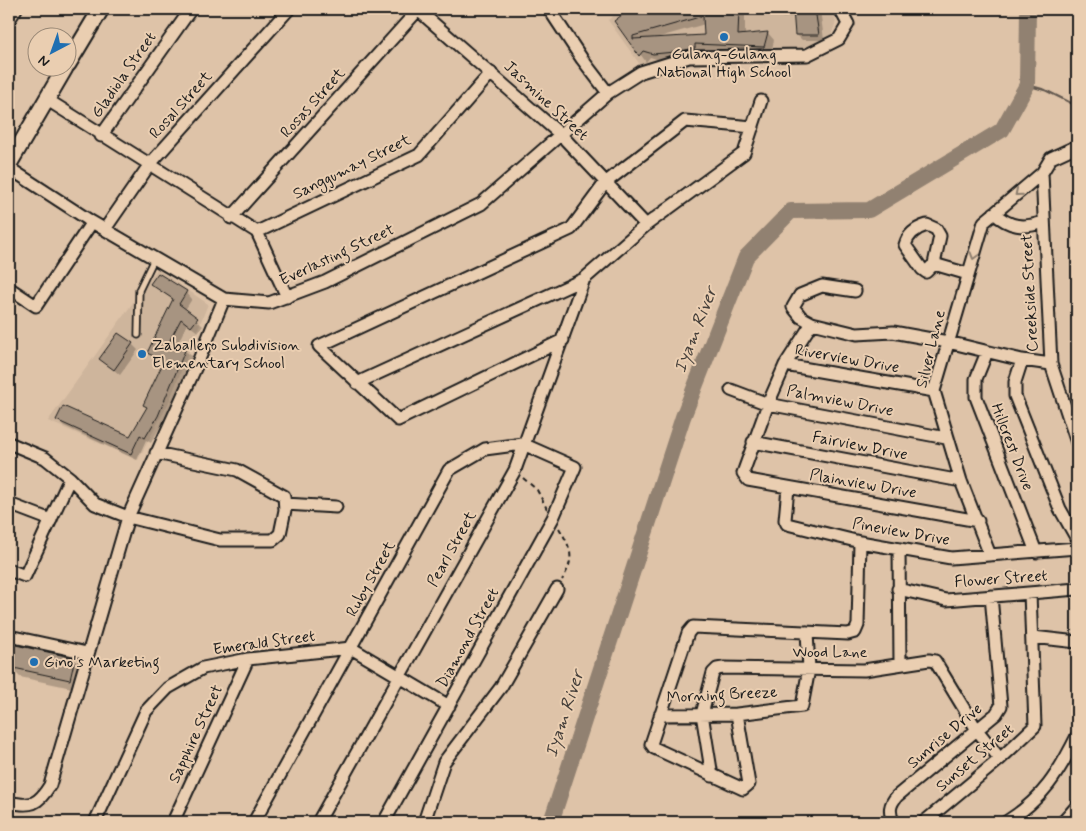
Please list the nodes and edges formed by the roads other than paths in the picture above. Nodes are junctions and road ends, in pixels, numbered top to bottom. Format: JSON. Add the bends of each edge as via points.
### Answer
{"nodes":[{"id":1,"x":16,"y":9,"type":"edge"},
{"id":2,"x":101,"y":9,"type":"edge"},
{"id":3,"x":191,"y":9,"type":"edge"},
{"id":4,"x":289,"y":9,"type":"edge"},
{"id":5,"x":418,"y":9,"type":"edge"},
{"id":6,"x":549,"y":9,"type":"edge"},
{"id":7,"x":840,"y":9,"type":"edge"},
{"id":8,"x":9,"y":20,"type":"edge"},
{"id":9,"x":78,"y":47,"type":"edge"},
{"id":10,"x":491,"y":73,"type":"junction"},
{"id":11,"x":59,"y":78,"type":"edge"},
{"id":12,"x":608,"y":93,"type":"junction"},
{"id":13,"x":46,"y":99,"type":"junction"},
{"id":14,"x":761,"y":101,"type":"dead end"},
{"id":15,"x":753,"y":127,"type":"junction"},
{"id":16,"x":561,"y":135,"type":"junction"},
{"id":17,"x":101,"y":136,"type":"junction"},
{"id":18,"x":1072,"y":148,"type":"edge"},
{"id":19,"x":9,"y":164,"type":"edge"},
{"id":20,"x":150,"y":164,"type":"junction"},
{"id":21,"x":9,"y":168,"type":"edge"},
{"id":22,"x":1042,"y":173,"type":"junction"},
{"id":23,"x":605,"y":183,"type":"junction"},
{"id":24,"x":994,"y":213,"type":"junction"},
{"id":25,"x":231,"y":218,"type":"junction"},
{"id":26,"x":92,"y":222,"type":"junction"},
{"id":27,"x":1043,"y":222,"type":"junction"},
{"id":28,"x":646,"y":225,"type":"junction"},
{"id":29,"x":105,"y":229,"type":"junction"},
{"id":30,"x":257,"y":232,"type":"junction"},
{"id":31,"x":154,"y":259,"type":"junction"},
{"id":32,"x":934,"y":264,"type":"dead end"},
{"id":33,"x":968,"y":274,"type":"junction"},
{"id":34,"x":584,"y":279,"type":"junction"},
{"id":35,"x":9,"y":288,"type":"edge"},
{"id":36,"x":855,"y":291,"type":"dead end"},
{"id":37,"x":286,"y":297,"type":"junction"},
{"id":38,"x":224,"y":299,"type":"junction"},
{"id":39,"x":812,"y":323,"type":"junction"},
{"id":40,"x":138,"y":335,"type":"dead end"},
{"id":41,"x":563,"y":340,"type":"junction"},
{"id":42,"x":948,"y":342,"type":"junction"},
{"id":43,"x":987,"y":352,"type":"junction"},
{"id":44,"x":1022,"y":360,"type":"junction"},
{"id":45,"x":1050,"y":364,"type":"junction"},
{"id":46,"x":785,"y":365,"type":"junction"},
{"id":47,"x":357,"y":383,"type":"junction"},
{"id":48,"x":730,"y":390,"type":"dead end"},
{"id":49,"x":934,"y":390,"type":"junction"},
{"id":50,"x":768,"y":404,"type":"junction"},
{"id":51,"x":946,"y":438,"type":"junction"},
{"id":52,"x":753,"y":442,"type":"junction"},
{"id":53,"x":9,"y":443,"type":"edge"},
{"id":54,"x":1077,"y":443,"type":"edge"},
{"id":55,"x":523,"y":444,"type":"junction"},
{"id":56,"x":156,"y":453,"type":"junction"},
{"id":57,"x":70,"y":478,"type":"junction"},
{"id":58,"x":961,"y":481,"type":"junction"},
{"id":59,"x":788,"y":488,"type":"junction"},
{"id":60,"x":9,"y":504,"type":"edge"},
{"id":61,"x":285,"y":504,"type":"junction"},
{"id":62,"x":336,"y":507,"type":"dead end"},
{"id":63,"x":128,"y":517,"type":"junction"},
{"id":64,"x":50,"y":520,"type":"junction"},
{"id":65,"x":978,"y":521,"type":"junction"},
{"id":66,"x":1077,"y":539,"type":"edge"},
{"id":67,"x":860,"y":542,"type":"junction"},
{"id":68,"x":1077,"y":548,"type":"edge"},
{"id":69,"x":899,"y":549,"type":"junction"},
{"id":70,"x":1036,"y":552,"type":"junction"},
{"id":71,"x":990,"y":555,"type":"junction"},
{"id":72,"x":9,"y":570,"type":"edge"},
{"id":73,"x":557,"y":589,"type":"road end"},
{"id":74,"x":898,"y":589,"type":"junction"},
{"id":75,"x":1077,"y":589,"type":"edge"},
{"id":76,"x":1030,"y":593,"type":"junction"},
{"id":77,"x":991,"y":596,"type":"junction"},
{"id":78,"x":807,"y":632,"type":"junction"},
{"id":79,"x":1033,"y":636,"type":"junction"},
{"id":80,"x":9,"y":638,"type":"edge"},
{"id":81,"x":1077,"y":642,"type":"edge"},
{"id":82,"x":351,"y":648,"type":"junction"},
{"id":83,"x":87,"y":653,"type":"junction"},
{"id":84,"x":248,"y":659,"type":"junction"},
{"id":85,"x":900,"y":664,"type":"junction"},
{"id":86,"x":809,"y":669,"type":"junction"},
{"id":87,"x":400,"y":676,"type":"junction"},
{"id":88,"x":449,"y":706,"type":"junction"},
{"id":89,"x":702,"y":714,"type":"junction"},
{"id":90,"x":737,"y":714,"type":"junction"},
{"id":91,"x":660,"y":715,"type":"junction"},
{"id":92,"x":977,"y":730,"type":"junction"},
{"id":93,"x":1077,"y":736,"type":"edge"},
{"id":94,"x":1000,"y":759,"type":"junction"},
{"id":95,"x":712,"y":776,"type":"junction"},
{"id":96,"x":9,"y":802,"type":"edge"},
{"id":97,"x":1077,"y":806,"type":"edge"},
{"id":98,"x":95,"y":822,"type":"edge"},
{"id":99,"x":173,"y":822,"type":"edge"},
{"id":100,"x":254,"y":822,"type":"edge"},
{"id":101,"x":318,"y":822,"type":"edge"},
{"id":102,"x":384,"y":822,"type":"edge"},
{"id":103,"x":424,"y":822,"type":"edge"},
{"id":104,"x":892,"y":822,"type":"edge"},
{"id":105,"x":924,"y":822,"type":"edge"},
{"id":106,"x":1006,"y":822,"type":"edge"},
{"id":107,"x":1063,"y":822,"type":"edge"}],
"edges":[{"from":1,"to":8,"type":"street"},
{"from":2,"to":9,"type":"street"},
{"from":3,"to":17,"type":"street","name":"Gladiola Street"},
{"from":4,"to":20,"type":"street","name":"Rosal Street"},
{"from":5,"to":10,"type":"street","name":"Jasmine Street"},
{"from":5,"to":25,"type":"street","name":"Rosas Street"},
{"from":6,"to":12,"type":"street"},
{"from":7,"to":12,"type":"street","name":"Everlasting Street","via":[[848,24],[839,40],[807,55],[689,57],[641,72]]},
{"from":10,"to":16,"type":"street","name":"Jasmine Street"},
{"from":10,"to":30,"type":"street","name":"Sanggumay Street","via":[[419,155]]},
{"from":11,"to":13,"type":"street"},
{"from":12,"to":16,"type":"street","name":"Everlasting Street"},
{"from":13,"to":17,"type":"street"},
{"from":13,"to":19,"type":"street"},
{"from":14,"to":15,"type":"street"},
{"from":15,"to":23,"type":"street","via":[[685,121]]},
{"from":15,"to":28,"type":"street","via":[[744,153]]},
{"from":16,"to":23,"type":"street","name":"Jasmine Street"},
{"from":16,"to":37,"type":"street","name":"Everlasting Street","via":[[481,204],[325,282]]},
{"from":17,"to":20,"type":"street"},
{"from":18,"to":22,"type":"street","via":[[1051,158]]},
{"from":20,"to":25,"type":"street"},
{"from":20,"to":29,"type":"street","name":"Rosal Street"},
{"from":21,"to":26,"type":"street","name":"Everlasting Street"},
{"from":22,"to":24,"type":"street","name":"Silver Lane","one_way":true},
{"from":22,"to":27,"type":"street","name":"Creekside Street"},
{"from":23,"to":28,"type":"street","name":"Jasmine Street"},
{"from":23,"to":47,"type":"street","via":[[571,229],[319,346]]},
{"from":24,"to":27,"type":"street","via":[[1003,221],[1019,226]]},
{"from":24,"to":33,"type":"street","name":"Silver Lane","one_way":true,"via":[[984,222]]},
{"from":25,"to":30,"type":"street"},
{"from":26,"to":29,"type":"street","name":"Everlasting Street"},
{"from":26,"to":35,"type":"street","via":[[36,306]]},
{"from":27,"to":45,"type":"street","name":"Creekside Street"},
{"from":28,"to":34,"type":"street"},
{"from":29,"to":31,"type":"street","name":"Everlasting Street"},
{"from":30,"to":37,"type":"street"},
{"from":31,"to":38,"type":"street","name":"Everlasting Street"},
{"from":31,"to":40,"type":"lane","via":[[139,290]]},
{"from":32,"to":33,"type":"street"},
{"from":33,"to":42,"type":"street","name":"Silver Lane"},
{"from":34,"to":41,"type":"street","name":"Pearl Street"},
{"from":34,"to":47,"type":"street"},
{"from":36,"to":39,"type":"street","via":[[822,286],[800,295],[793,307]]},
{"from":37,"to":38,"type":"street","name":"Everlasting Street","via":[[269,303]]},
{"from":38,"to":56,"type":"street"},
{"from":39,"to":42,"type":"street","via":[[857,334],[893,332]]},
{"from":39,"to":46,"type":"street"},
{"from":41,"to":47,"type":"street","via":[[398,420]]},
{"from":41,"to":55,"type":"street","name":"Pearl Street"},
{"from":42,"to":43,"type":"street"},
{"from":42,"to":49,"type":"street","name":"Silver Lane"},
{"from":43,"to":44,"type":"street"},
{"from":43,"to":70,"type":"street","name":"Hillcrest Drive","via":[[976,380],[976,397]]},
{"from":44,"to":45,"type":"street"},
{"from":44,"to":66,"type":"street","via":[[1014,382],[1015,396],[1060,509]]},
{"from":45,"to":54,"type":"street","name":"Creekside Street"},
{"from":46,"to":49,"type":"street","name":"Riverview Drive"},
{"from":46,"to":50,"type":"street"},
{"from":48,"to":50,"type":"street","name":"Palmview Drive"},
{"from":49,"to":51,"type":"street","name":"Silver Lane"},
{"from":50,"to":51,"type":"street","name":"Palmview Drive"},
{"from":50,"to":52,"type":"street"},
{"from":51,"to":58,"type":"street","name":"Silver Lane"},
{"from":52,"to":58,"type":"street","name":"Fairview Drive"},
{"from":52,"to":59,"type":"street","name":"Plainview Drive","via":[[743,473],[745,477]]},
{"from":53,"to":57,"type":"street","via":[[45,458]]},
{"from":55,"to":82,"type":"street","name":"Ruby Street","via":[[485,449],[450,470]]},
{"from":55,"to":87,"type":"street","name":"Pearl Street","via":[[515,470]]},
{"from":55,"to":88,"type":"street","name":"Diamond Street","via":[[574,467],[553,518]]},
{"from":56,"to":61,"type":"street","via":[[237,470],[284,496]]},
{"from":56,"to":63,"type":"street"},
{"from":57,"to":63,"type":"street","via":[[95,504]]},
{"from":57,"to":64,"type":"street"},
{"from":58,"to":65,"type":"street","name":"Silver Lane"},
{"from":59,"to":65,"type":"street","name":"Plainview Drive"},
{"from":59,"to":67,"type":"street","name":"Pineview Drive","via":[[787,524]]},
{"from":60,"to":64,"type":"street"},
{"from":61,"to":62,"type":"street"},
{"from":61,"to":63,"type":"street","via":[[280,534],[273,540],[220,540]]},
{"from":63,"to":83,"type":"street"},
{"from":64,"to":72,"type":"street","via":[[25,576]]},
{"from":65,"to":71,"type":"street","name":"Silver Lane"},
{"from":67,"to":69,"type":"street","name":"Pineview Drive"},
{"from":67,"to":78,"type":"street","via":[[858,625],[855,632]]},
{"from":68,"to":70,"type":"street","name":"Pineview Drive"},
{"from":69,"to":71,"type":"street","name":"Pineview Drive","via":[[951,558]]},
{"from":69,"to":74,"type":"street"},
{"from":70,"to":71,"type":"street","name":"Pineview Drive"},
{"from":73,"to":103,"type":"street","via":[[501,687],[444,762]]},
{"from":74,"to":77,"type":"street","name":"Flower Street","via":[[946,600]]},
{"from":74,"to":85,"type":"street"},
{"from":75,"to":76,"type":"street","name":"Flower Street"},
{"from":76,"to":77,"type":"street","name":"Flower Street"},
{"from":76,"to":79,"type":"street","name":"Sunset Street"},
{"from":77,"to":92,"type":"street","name":"Sunrise Drive","via":[[1001,706]]},
{"from":78,"to":86,"type":"street","name":"Morning Breeze"},
{"from":78,"to":91,"type":"street","via":[[693,627],[688,633]]},
{"from":79,"to":81,"type":"street"},
{"from":79,"to":94,"type":"street","name":"Sunset Street","via":[[1036,726]]},
{"from":80,"to":83,"type":"street"},
{"from":82,"to":84,"type":"street","name":"Emerald Street"},
{"from":82,"to":87,"type":"street"},
{"from":82,"to":100,"type":"street","name":"Ruby Street"},
{"from":83,"to":96,"type":"street","via":[[50,785],[41,800],[26,806]]},
{"from":84,"to":98,"type":"street","name":"Emerald Street","via":[[203,668],[168,688],[151,706]]},
{"from":84,"to":99,"type":"street","name":"Sapphire Street"},
{"from":85,"to":86,"type":"street","name":"Wood Lane","via":[[864,670]]},
{"from":85,"to":92,"type":"street","name":"Wood Lane","via":[[935,661]]},
{"from":86,"to":89,"type":"street","name":"Wood Lane","via":[[717,669],[713,673]]},
{"from":86,"to":90,"type":"street","name":"Morning Breeze","via":[[802,706]]},
{"from":87,"to":88,"type":"street"},
{"from":87,"to":101,"type":"street","name":"Pearl Street"},
{"from":88,"to":102,"type":"street","name":"Diamond Street"},
{"from":89,"to":90,"type":"street","name":"Morning Breeze"},
{"from":89,"to":91,"type":"street","name":"Morning Breeze"},
{"from":89,"to":95,"type":"street","name":"Wood Lane"},
{"from":90,"to":95,"type":"street","via":[[749,784],[744,789]]},
{"from":91,"to":95,"type":"street","via":[[651,744],[654,748]]},
{"from":92,"to":94,"type":"street","name":"Wood Lane"},
{"from":92,"to":104,"type":"street","name":"Sunrise Drive","via":[[892,803],[889,812]]},
{"from":93,"to":106,"type":"street","via":[[1061,770],[1029,808]]},
{"from":94,"to":105,"type":"street","name":"Sunset Street"},
{"from":97,"to":107,"type":"street"}]}
